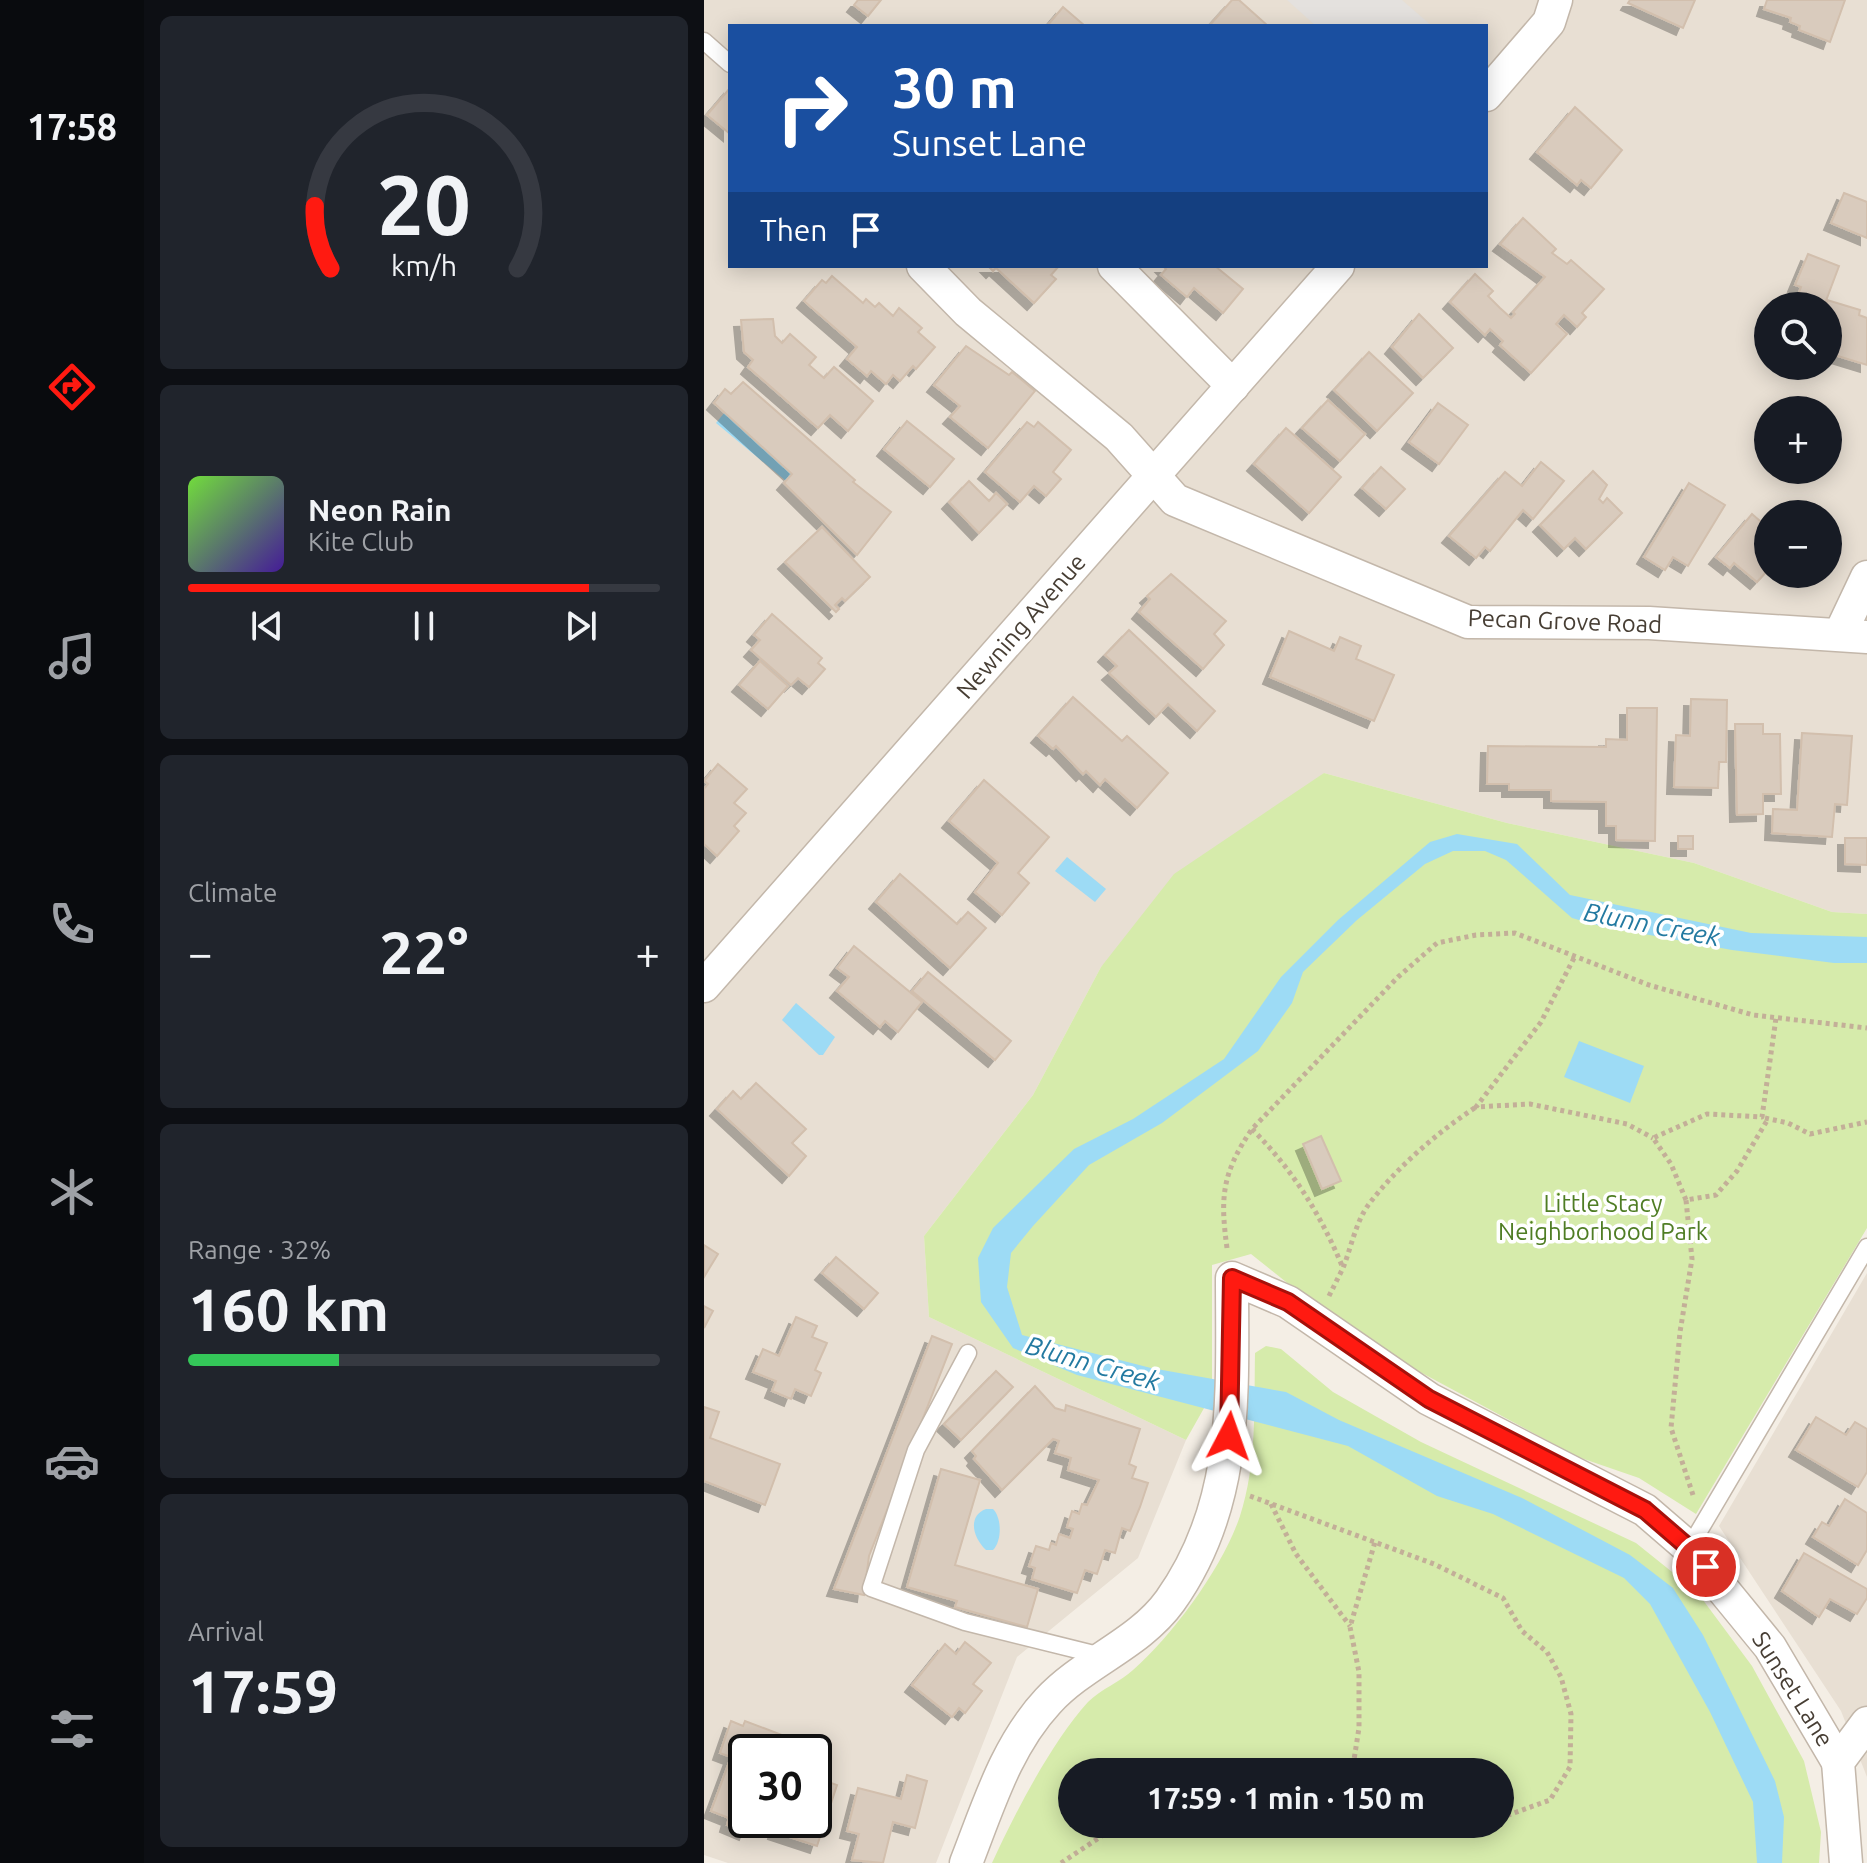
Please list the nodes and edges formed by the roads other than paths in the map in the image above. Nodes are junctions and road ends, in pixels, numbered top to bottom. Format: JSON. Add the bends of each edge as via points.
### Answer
{"nodes":[{"id":1,"x":1556,"y":0,"type":"edge"},
{"id":2,"x":704,"y":41,"type":"edge"},
{"id":3,"x":728,"y":62,"type":"edge"},
{"id":4,"x":1488,"y":93,"type":"edge"},
{"id":5,"x":925,"y":268,"type":"edge"},
{"id":6,"x":1116,"y":268,"type":"edge"},
{"id":7,"x":1336,"y":268,"type":"edge"},
{"id":8,"x":1233,"y":386,"type":"junction"},
{"id":9,"x":1154,"y":475,"type":"junction"},
{"id":10,"x":1867,"y":577,"type":"edge"},
{"id":11,"x":1854,"y":636,"type":"edge"},
{"id":12,"x":704,"y":986,"type":"edge"},
{"id":13,"x":1867,"y":1247,"type":"edge"},
{"id":14,"x":968,"y":1353,"type":"dead end"},
{"id":15,"x":1695,"y":1539,"type":"junction"},
{"id":16,"x":1104,"y":1657,"type":"junction"},
{"id":17,"x":1867,"y":1723,"type":"edge"},
{"id":18,"x":1838,"y":1762,"type":"junction"},
{"id":19,"x":966,"y":1863,"type":"edge"},
{"id":20,"x":1846,"y":1863,"type":"edge"}],
"edges":[{"from":1,"to":4,"type":"street","via":[[1549,22]]},
{"from":2,"to":3,"type":"lane"},
{"from":5,"to":9,"type":"street","name":"Pecan Grove Road","via":[[968,312],[1119,437]]},
{"from":6,"to":8,"type":"street"},
{"from":7,"to":8,"type":"street","name":"Newning Avenue"},
{"from":8,"to":9,"type":"street","name":"Newning Avenue"},
{"from":9,"to":11,"type":"street","name":"Pecan Grove Road","via":[[1175,500],[1468,622],[1649,623]]},
{"from":9,"to":12,"type":"street","name":"Newning Avenue"},
{"from":10,"to":11,"type":"street"},
{"from":13,"to":15,"type":"lane"},
{"from":14,"to":16,"type":"lane","via":[[916,1450],[871,1588],[965,1622]]},
{"from":15,"to":16,"type":"street","name":"Sunset Lane","via":[[1429,1399],[1288,1302],[1232,1278],[1225,1475],[1194,1562],[1169,1603]]},
{"from":15,"to":18,"type":"street","name":"Sunset Lane","via":[[1770,1647]]},
{"from":16,"to":19,"type":"street","via":[[1049,1700],[1010,1753]]},
{"from":17,"to":18,"type":"street"},
{"from":18,"to":20,"type":"street"}]}
